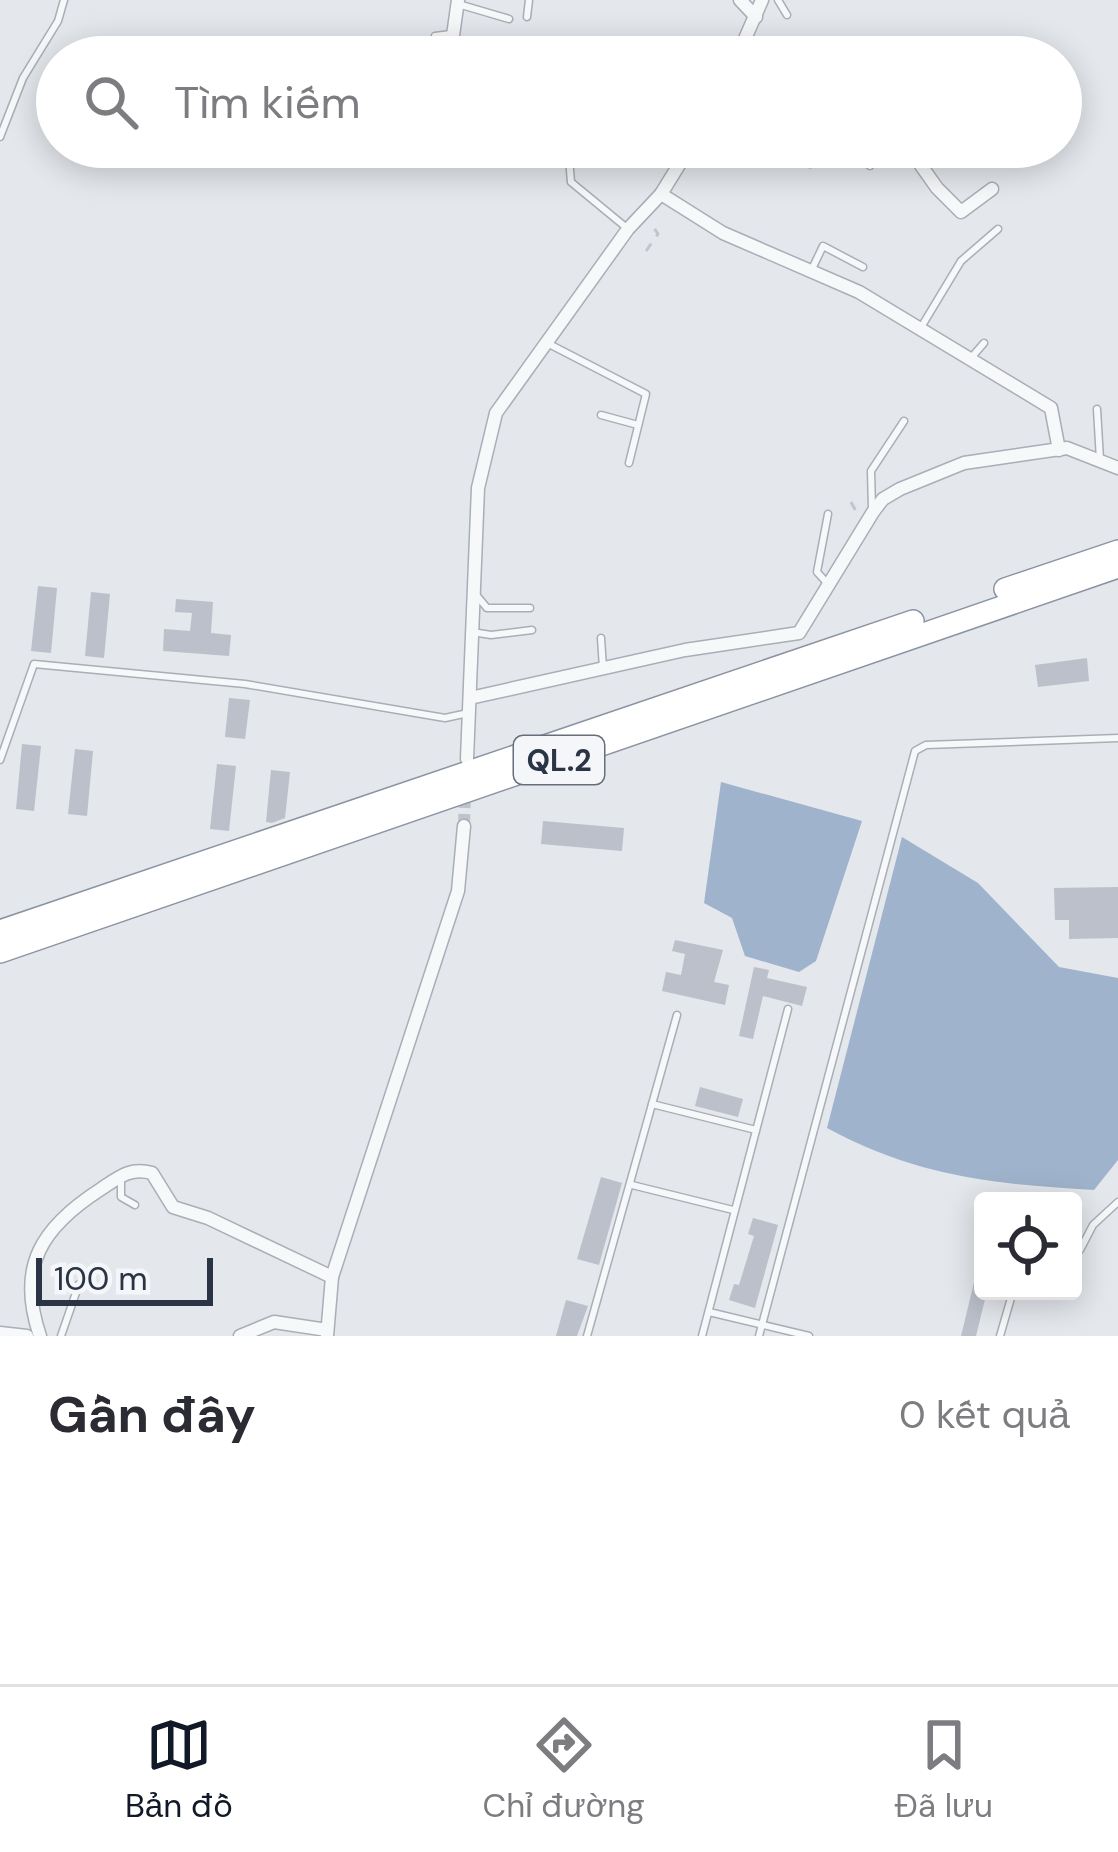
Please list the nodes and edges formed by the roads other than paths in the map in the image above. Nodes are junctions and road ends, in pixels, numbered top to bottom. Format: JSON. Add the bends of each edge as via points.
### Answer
{"nodes":[{"id":1,"x":64,"y":0,"type":"edge"},
{"id":2,"x":529,"y":0,"type":"edge"},
{"id":3,"x":740,"y":0,"type":"edge"},
{"id":4,"x":762,"y":0,"type":"edge"},
{"id":5,"x":778,"y":0,"type":"edge"},
{"id":6,"x":458,"y":2,"type":"edge"},
{"id":7,"x":787,"y":15,"type":"dead end"},
{"id":8,"x":527,"y":17,"type":"dead end"},
{"id":9,"x":755,"y":17,"type":"junction"},
{"id":10,"x":508,"y":19,"type":"dead end"},
{"id":11,"x":455,"y":33,"type":"junction"},
{"id":12,"x":49,"y":36,"type":"edge"},
{"id":13,"x":435,"y":36,"type":"dead end"},
{"id":14,"x":454,"y":36,"type":"edge"},
{"id":15,"x":748,"y":36,"type":"edge"},
{"id":16,"x":36,"y":56,"type":"edge"},
{"id":17,"x":0,"y":137,"type":"edge"},
{"id":18,"x":570,"y":168,"type":"edge"},
{"id":19,"x":677,"y":168,"type":"edge"},
{"id":20,"x":923,"y":168,"type":"edge"},
{"id":21,"x":992,"y":188,"type":"dead end"},
{"id":22,"x":662,"y":194,"type":"junction"},
{"id":23,"x":628,"y":229,"type":"junction"},
{"id":24,"x":998,"y":229,"type":"dead end"},
{"id":25,"x":863,"y":267,"type":"dead end"},
{"id":26,"x":812,"y":269,"type":"junction"},
{"id":27,"x":920,"y":329,"type":"junction"},
{"id":28,"x":545,"y":342,"type":"junction"},
{"id":29,"x":984,"y":343,"type":"dead end"},
{"id":30,"x":970,"y":359,"type":"junction"},
{"id":31,"x":1097,"y":410,"type":"dead end"},
{"id":32,"x":601,"y":415,"type":"dead end"},
{"id":33,"x":904,"y":421,"type":"dead end"},
{"id":34,"x":639,"y":425,"type":"junction"},
{"id":35,"x":1059,"y":450,"type":"junction"},
{"id":36,"x":1100,"y":460,"type":"junction"},
{"id":37,"x":629,"y":463,"type":"dead end"},
{"id":38,"x":1118,"y":468,"type":"edge"},
{"id":39,"x":873,"y":512,"type":"junction"},
{"id":40,"x":828,"y":514,"type":"dead end"},
{"id":41,"x":1118,"y":551,"type":"edge"},
{"id":42,"x":1118,"y":567,"type":"edge"},
{"id":43,"x":830,"y":586,"type":"junction"},
{"id":44,"x":474,"y":594,"type":"junction"},
{"id":45,"x":530,"y":608,"type":"dead end"},
{"id":46,"x":532,"y":631,"type":"dead end"},
{"id":47,"x":472,"y":632,"type":"junction"},
{"id":48,"x":601,"y":638,"type":"dead end"},
{"id":49,"x":603,"y":668,"type":"junction"},
{"id":50,"x":470,"y":698,"type":"junction"},
{"id":51,"x":468,"y":713,"type":"junction"},
{"id":52,"x":1118,"y":738,"type":"edge"},
{"id":53,"x":467,"y":758,"type":"dead end"},
{"id":54,"x":0,"y":760,"type":"edge"},
{"id":55,"x":464,"y":826,"type":"tunnel mouth"},
{"id":56,"x":0,"y":931,"type":"edge"},
{"id":57,"x":0,"y":952,"type":"edge"},
{"id":58,"x":788,"y":1009,"type":"dead end"},
{"id":59,"x":676,"y":1015,"type":"dead end"},
{"id":60,"x":652,"y":1104,"type":"junction"},
{"id":61,"x":756,"y":1130,"type":"junction"},
{"id":62,"x":121,"y":1176,"type":"junction"},
{"id":63,"x":631,"y":1185,"type":"junction"},
{"id":64,"x":1118,"y":1202,"type":"edge"},
{"id":65,"x":135,"y":1205,"type":"dead end"},
{"id":66,"x":734,"y":1210,"type":"junction"},
{"id":67,"x":1082,"y":1246,"type":"edge"},
{"id":68,"x":332,"y":1277,"type":"junction"},
{"id":69,"x":79,"y":1284,"type":"dead end"},
{"id":70,"x":1010,"y":1300,"type":"edge"},
{"id":71,"x":709,"y":1312,"type":"junction"},
{"id":72,"x":761,"y":1325,"type":"junction"},
{"id":73,"x":0,"y":1333,"type":"edge"},
{"id":74,"x":327,"y":1333,"type":"edge"},
{"id":75,"x":27,"y":1336,"type":"edge"},
{"id":76,"x":40,"y":1336,"type":"edge"},
{"id":77,"x":61,"y":1336,"type":"edge"},
{"id":78,"x":240,"y":1336,"type":"edge"},
{"id":79,"x":587,"y":1336,"type":"edge"},
{"id":80,"x":702,"y":1336,"type":"edge"},
{"id":81,"x":759,"y":1336,"type":"edge"},
{"id":82,"x":809,"y":1336,"type":"edge"},
{"id":83,"x":1000,"y":1336,"type":"edge"}],
"edges":[{"from":1,"to":12,"type":"lane"},
{"from":2,"to":8,"type":"lane"},
{"from":3,"to":9,"type":"street"},
{"from":4,"to":9,"type":"street"},
{"from":5,"to":7,"type":"lane"},
{"from":6,"to":10,"type":"lane"},
{"from":6,"to":11,"type":"street"},
{"from":9,"to":15,"type":"street"},
{"from":11,"to":13,"type":"lane"},
{"from":11,"to":14,"type":"street"},
{"from":16,"to":17,"type":"lane"},
{"from":18,"to":23,"type":"lane","via":[[571,182]]},
{"from":19,"to":22,"type":"street"},
{"from":20,"to":21,"type":"street","via":[[961,212]]},
{"from":22,"to":23,"type":"street"},
{"from":22,"to":26,"type":"street","via":[[723,233]]},
{"from":23,"to":28,"type":"street"},
{"from":24,"to":27,"type":"lane","via":[[962,261]]},
{"from":25,"to":26,"type":"lane","via":[[823,246]]},
{"from":26,"to":27,"type":"street"},
{"from":27,"to":30,"type":"street"},
{"from":28,"to":34,"type":"lane","via":[[641,390]]},
{"from":28,"to":44,"type":"street","via":[[489,429]]},
{"from":29,"to":30,"type":"lane"},
{"from":30,"to":35,"type":"street","via":[[1051,408]]},
{"from":31,"to":36,"type":"lane"},
{"from":32,"to":34,"type":"lane"},
{"from":33,"to":39,"type":"lane","via":[[871,471]]},
{"from":34,"to":37,"type":"lane"},
{"from":35,"to":36,"type":"street"},
{"from":35,"to":39,"type":"street","via":[[964,463],[901,489]]},
{"from":36,"to":38,"type":"street"},
{"from":39,"to":43,"type":"street"},
{"from":40,"to":43,"type":"lane","via":[[817,572]]},
{"from":41,"to":56,"type":"highway","number":"QL.2"},
{"from":42,"to":57,"type":"highway","number":"QL.2"},
{"from":43,"to":49,"type":"street","via":[[799,633]]},
{"from":44,"to":45,"type":"lane","via":[[487,608]]},
{"from":44,"to":47,"type":"street"},
{"from":46,"to":47,"type":"lane"},
{"from":47,"to":50,"type":"street"},
{"from":48,"to":49,"type":"lane"},
{"from":49,"to":50,"type":"street"},
{"from":50,"to":51,"type":"street"},
{"from":51,"to":53,"type":"street"},
{"from":51,"to":54,"type":"lane","via":[[446,718],[245,684],[34,664]]},
{"from":52,"to":72,"type":"lane","via":[[926,745],[915,752]]},
{"from":55,"to":68,"type":"street","via":[[458,891]]},
{"from":58,"to":61,"type":"lane"},
{"from":59,"to":60,"type":"lane"},
{"from":60,"to":61,"type":"lane"},
{"from":60,"to":63,"type":"lane"},
{"from":61,"to":66,"type":"lane"},
{"from":62,"to":65,"type":"lane","via":[[121,1197]]},
{"from":62,"to":68,"type":"street","via":[[149,1171],[173,1208]]},
{"from":62,"to":76,"type":"street","via":[[47,1234],[29,1280]]},
{"from":63,"to":66,"type":"lane"},
{"from":63,"to":79,"type":"lane"},
{"from":64,"to":67,"type":"lane"},
{"from":66,"to":71,"type":"lane"},
{"from":68,"to":74,"type":"street"},
{"from":69,"to":77,"type":"lane"},
{"from":70,"to":83,"type":"lane"},
{"from":71,"to":72,"type":"lane"},
{"from":71,"to":80,"type":"lane"},
{"from":72,"to":81,"type":"lane"},
{"from":72,"to":82,"type":"lane"},
{"from":73,"to":75,"type":"street"},
{"from":74,"to":78,"type":"street","via":[[274,1322]]}]}
